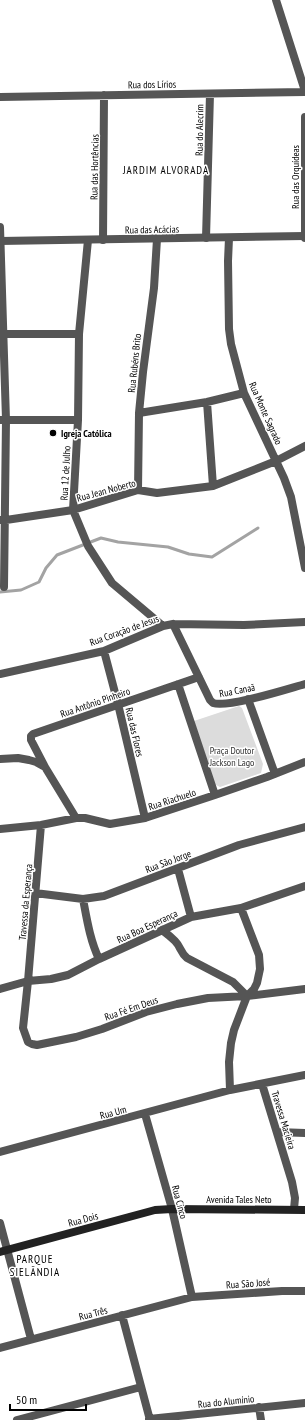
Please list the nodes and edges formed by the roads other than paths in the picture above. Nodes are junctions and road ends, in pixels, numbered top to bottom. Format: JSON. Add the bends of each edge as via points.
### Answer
{"nodes":[{"id":1,"x":276,"y":0,"type":"edge"},
{"id":2,"x":305,"y":91,"type":"edge"},
{"id":3,"x":210,"y":94,"type":"junction"},
{"id":4,"x":104,"y":95,"type":"junction"},
{"id":5,"x":0,"y":97,"type":"edge"},
{"id":6,"x":305,"y":117,"type":"edge"},
{"id":7,"x":0,"y":227,"type":"edge"},
{"id":8,"x":305,"y":237,"type":"edge"},
{"id":9,"x":206,"y":238,"type":"junction"},
{"id":10,"x":229,"y":238,"type":"junction"},
{"id":11,"x":157,"y":239,"type":"junction"},
{"id":12,"x":88,"y":240,"type":"junction"},
{"id":13,"x":103,"y":240,"type":"junction"},
{"id":14,"x":0,"y":241,"type":"edge"},
{"id":15,"x":1,"y":334,"type":"edge"},
{"id":16,"x":79,"y":334,"type":"junction"},
{"id":17,"x":244,"y":393,"type":"junction"},
{"id":18,"x":207,"y":402,"type":"junction"},
{"id":19,"x":139,"y":413,"type":"junction"},
{"id":20,"x":3,"y":420,"type":"edge"},
{"id":21,"x":78,"y":420,"type":"junction"},
{"id":22,"x":305,"y":446,"type":"edge"},
{"id":23,"x":276,"y":461,"type":"junction"},
{"id":24,"x":213,"y":486,"type":"junction"},
{"id":25,"x":138,"y":490,"type":"junction"},
{"id":26,"x":73,"y":510,"type":"junction"},
{"id":27,"x":3,"y":520,"type":"edge"},
{"id":28,"x":304,"y":557,"type":"edge"},
{"id":29,"x":305,"y":568,"type":"edge"},
{"id":30,"x":4,"y":587,"type":"dead end"},
{"id":31,"x":305,"y":622,"type":"edge"},
{"id":32,"x":173,"y":624,"type":"junction"},
{"id":33,"x":163,"y":626,"type":"junction"},
{"id":34,"x":104,"y":651,"type":"junction"},
{"id":35,"x":0,"y":674,"type":"edge"},
{"id":36,"x":199,"y":678,"type":"junction"},
{"id":37,"x":178,"y":684,"type":"junction"},
{"id":38,"x":305,"y":684,"type":"edge"},
{"id":39,"x":248,"y":699,"type":"junction"},
{"id":40,"x":118,"y":704,"type":"junction"},
{"id":41,"x":0,"y":759,"type":"edge"},
{"id":42,"x":305,"y":762,"type":"edge"},
{"id":43,"x":46,"y":767,"type":"junction"},
{"id":44,"x":275,"y":774,"type":"junction"},
{"id":45,"x":215,"y":795,"type":"junction"},
{"id":46,"x":76,"y":818,"type":"junction"},
{"id":47,"x":145,"y":818,"type":"junction"},
{"id":48,"x":41,"y":825,"type":"junction"},
{"id":49,"x":305,"y":827,"type":"edge"},
{"id":50,"x":0,"y":829,"type":"edge"},
{"id":51,"x":178,"y":869,"type":"junction"},
{"id":52,"x":305,"y":886,"type":"edge"},
{"id":53,"x":35,"y":893,"type":"junction"},
{"id":54,"x":83,"y":899,"type":"junction"},
{"id":55,"x":241,"y":908,"type":"junction"},
{"id":56,"x":191,"y":916,"type":"junction"},
{"id":57,"x":162,"y":930,"type":"junction"},
{"id":58,"x":99,"y":959,"type":"junction"},
{"id":59,"x":28,"y":981,"type":"junction"},
{"id":60,"x":0,"y":989,"type":"edge"},
{"id":61,"x":305,"y":989,"type":"edge"},
{"id":62,"x":248,"y":996,"type":"junction"},
{"id":63,"x":305,"y":1075,"type":"edge"},
{"id":64,"x":262,"y":1084,"type":"junction"},
{"id":65,"x":230,"y":1090,"type":"junction"},
{"id":66,"x":145,"y":1114,"type":"junction"},
{"id":67,"x":277,"y":1132,"type":"junction"},
{"id":68,"x":305,"y":1133,"type":"edge"},
{"id":69,"x":0,"y":1152,"type":"edge"},
{"id":70,"x":172,"y":1209,"type":"junction"},
{"id":71,"x":294,"y":1209,"type":"junction"},
{"id":72,"x":305,"y":1210,"type":"edge"},
{"id":73,"x":0,"y":1223,"type":"edge"},
{"id":74,"x":4,"y":1251,"type":"edge"},
{"id":75,"x":305,"y":1291,"type":"edge"},
{"id":76,"x":192,"y":1297,"type":"junction"},
{"id":77,"x":122,"y":1316,"type":"junction"},
{"id":78,"x":31,"y":1339,"type":"junction"},
{"id":79,"x":0,"y":1348,"type":"edge"},
{"id":80,"x":141,"y":1387,"type":"junction"},
{"id":81,"x":305,"y":1403,"type":"edge"},
{"id":82,"x":260,"y":1408,"type":"junction"},
{"id":83,"x":149,"y":1419,"type":"edge"},
{"id":84,"x":17,"y":1420,"type":"edge"},
{"id":85,"x":261,"y":1420,"type":"edge"}],
"edges":[{"from":1,"to":2,"type":"street"},
{"from":2,"to":3,"type":"street","name":"Rua dos Lírios"},
{"from":3,"to":4,"type":"street","name":"Rua dos Lírios"},
{"from":3,"to":9,"type":"street","name":"Rua do Alecrim"},
{"from":4,"to":5,"type":"street","name":"Rua dos Lírios"},
{"from":4,"to":13,"type":"street","name":"Rua das Hortências"},
{"from":6,"to":8,"type":"street","name":"Rua das Orquídeas"},
{"from":7,"to":14,"type":"street"},
{"from":8,"to":10,"type":"street","name":"Rua das Acácias"},
{"from":9,"to":10,"type":"street","name":"Rua das Acácias"},
{"from":9,"to":11,"type":"street","name":"Rua das Acácias"},
{"from":10,"to":17,"type":"street","name":"Rua Monte Sagrado","via":[[229,330]]},
{"from":11,"to":13,"type":"street","name":"Rua das Acácias"},
{"from":11,"to":19,"type":"street","name":"Rua Rubéns Brito","via":[[154,288]]},
{"from":12,"to":13,"type":"street","name":"Rua das Acácias"},
{"from":12,"to":14,"type":"street","name":"Rua das Acácias"},
{"from":12,"to":16,"type":"street","name":"Rua 12 de Julho"},
{"from":14,"to":15,"type":"street"},
{"from":15,"to":16,"type":"street"},
{"from":15,"to":20,"type":"street"},
{"from":16,"to":21,"type":"street","name":"Rua 12 de Julho"},
{"from":17,"to":18,"type":"street"},
{"from":17,"to":23,"type":"street","name":"Rua Monte Sagrado"},
{"from":18,"to":19,"type":"street"},
{"from":18,"to":24,"type":"street"},
{"from":19,"to":25,"type":"street","name":"Rua Rubéns Brito"},
{"from":20,"to":21,"type":"street"},
{"from":20,"to":27,"type":"street"},
{"from":21,"to":26,"type":"street","name":"Rua 12 de Julho"},
{"from":22,"to":23,"type":"street","name":"Rua Jean Noberto"},
{"from":23,"to":24,"type":"street","name":"Rua Jean Noberto"},
{"from":23,"to":28,"type":"street","name":"Rua Monte Sagrado","via":[[290,497]]},
{"from":24,"to":25,"type":"street","name":"Rua Jean Noberto","via":[[158,493]]},
{"from":25,"to":26,"type":"street","name":"Rua Jean Noberto"},
{"from":26,"to":27,"type":"street","name":"Rua Jean Noberto"},
{"from":26,"to":33,"type":"street","name":"Rua 12 de Julho","via":[[88,546],[112,584]]},
{"from":27,"to":30,"type":"street"},
{"from":28,"to":29,"type":"street","name":"Rua Monte Sagrado"},
{"from":31,"to":32,"type":"street","name":"Rua Coração de Jesus","via":[[244,625]]},
{"from":32,"to":33,"type":"street","name":"Rua Coração de Jesus"},
{"from":32,"to":36,"type":"street","name":"Rua Canaã"},
{"from":33,"to":34,"type":"street","name":"Rua Coração de Jesus"},
{"from":34,"to":35,"type":"street","name":"Rua Coração de Jesus"},
{"from":34,"to":40,"type":"street","name":"Rua das Flores"},
{"from":36,"to":37,"type":"street","name":"Rua Antônio Pinheiro"},
{"from":36,"to":39,"type":"street","name":"Rua Canaã","via":[[213,703],[222,704]]},
{"from":37,"to":40,"type":"street","name":"Rua Antônio Pinheiro"},
{"from":37,"to":45,"type":"street"},
{"from":38,"to":39,"type":"street","name":"Rua Canaã"},
{"from":39,"to":44,"type":"street"},
{"from":40,"to":43,"type":"street","name":"Rua Antônio Pinheiro","via":[[33,734],[31,740]]},
{"from":40,"to":47,"type":"street","name":"Rua das Flores"},
{"from":41,"to":43,"type":"street","via":[[18,758]]},
{"from":42,"to":44,"type":"street","name":"Rua Riachuelo"},
{"from":43,"to":46,"type":"street"},
{"from":44,"to":45,"type":"street","name":"Rua Riachuelo"},
{"from":45,"to":47,"type":"street","name":"Rua Riachuelo"},
{"from":46,"to":47,"type":"street","name":"Rua Riachuelo","via":[[110,824]]},
{"from":46,"to":48,"type":"street","name":"Rua Riachuelo"},
{"from":48,"to":50,"type":"street","name":"Rua Riachuelo"},
{"from":48,"to":53,"type":"street","name":"Travessa da Esperança"},
{"from":49,"to":51,"type":"street","name":"Rua São Jorge","via":[[239,845]]},
{"from":51,"to":54,"type":"street","name":"Rua São Jorge","via":[[104,896]]},
{"from":51,"to":56,"type":"street"},
{"from":52,"to":55,"type":"street","name":"Rua Boa Esperança"},
{"from":53,"to":54,"type":"street","name":"Rua São Jorge"},
{"from":53,"to":59,"type":"street","name":"Travessa da Esperança"},
{"from":54,"to":58,"type":"street","via":[[93,946]]},
{"from":55,"to":56,"type":"street","name":"Rua Boa Esperança"},
{"from":55,"to":62,"type":"street","via":[[260,962],[257,983]]},
{"from":56,"to":57,"type":"street","name":"Rua Boa Esperança"},
{"from":57,"to":58,"type":"street","name":"Rua Boa Esperança"},
{"from":57,"to":62,"type":"street","via":[[175,941],[187,958],[233,982]]},
{"from":58,"to":59,"type":"street","name":"Rua Boa Esperança","via":[[68,975]]},
{"from":59,"to":60,"type":"street","name":"Rua Boa Esperança"},
{"from":59,"to":62,"type":"street","name":"Rua Fé Em Deus","via":[[23,1028],[28,1042],[37,1045],[76,1037],[146,1012],[177,1004],[208,998]]},
{"from":61,"to":62,"type":"street","name":"Rua Fé Em Deus"},
{"from":62,"to":65,"type":"street","via":[[231,1044]]},
{"from":63,"to":64,"type":"street","name":"Rua Um"},
{"from":64,"to":65,"type":"street","name":"Rua Um"},
{"from":64,"to":67,"type":"street","name":"Travessa Macieira"},
{"from":65,"to":66,"type":"street","name":"Rua Um"},
{"from":66,"to":69,"type":"street","name":"Rua Um"},
{"from":66,"to":70,"type":"street","name":"Rua Cinco"},
{"from":67,"to":68,"type":"street"},
{"from":67,"to":71,"type":"street","name":"Travessa Macieira","via":[[292,1182]]},
{"from":70,"to":71,"type":"main road","name":"Avenida Tales Neto"},
{"from":70,"to":74,"type":"main road","name":"Rua Dois","via":[[155,1210]]},
{"from":70,"to":76,"type":"street","name":"Rua Cinco"},
{"from":71,"to":72,"type":"main road","name":"Avenida Tales Neto"},
{"from":73,"to":74,"type":"street"},
{"from":74,"to":78,"type":"street"},
{"from":75,"to":76,"type":"street","name":"Rua São José"},
{"from":76,"to":77,"type":"street","name":"Rua Três"},
{"from":77,"to":78,"type":"street","name":"Rua Três"},
{"from":77,"to":80,"type":"street"},
{"from":78,"to":79,"type":"street","name":"Rua Três"},
{"from":80,"to":83,"type":"street"},
{"from":80,"to":84,"type":"street"},
{"from":81,"to":82,"type":"street","name":"Rua do Alumínio"},
{"from":82,"to":83,"type":"street","name":"Rua do Alumínio"},
{"from":82,"to":85,"type":"street"}]}
